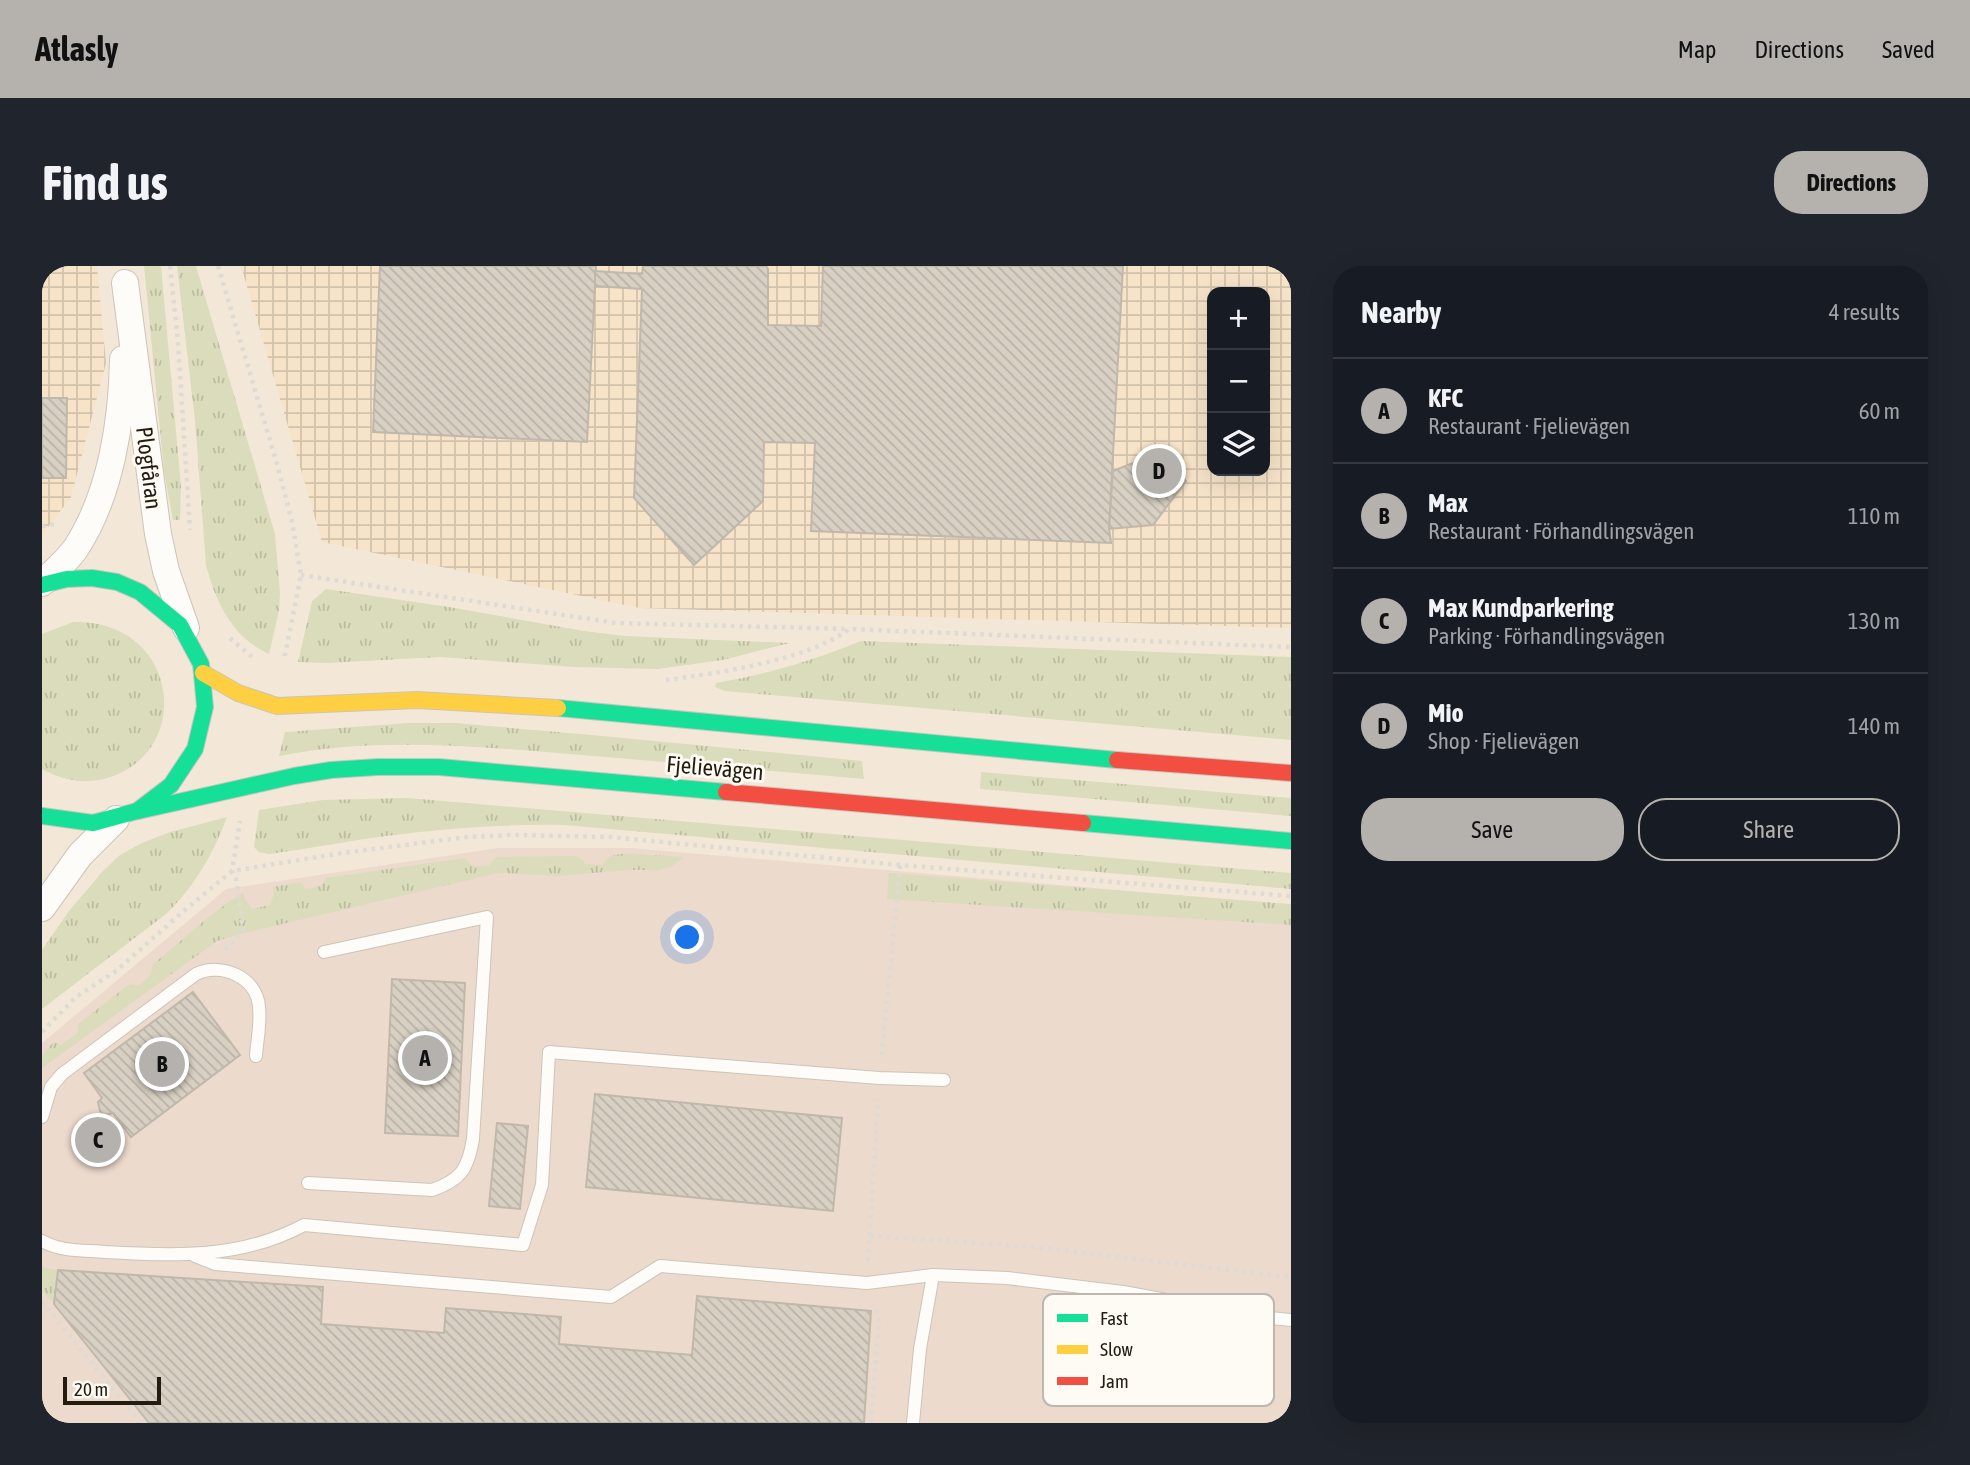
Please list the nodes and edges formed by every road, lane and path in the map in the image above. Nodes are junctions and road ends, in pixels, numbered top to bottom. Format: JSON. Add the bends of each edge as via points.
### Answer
{"nodes":[{"id":1,"x":170,"y":266,"type":"edge"},
{"id":2,"x":218,"y":266,"type":"edge"},
{"id":3,"x":125,"y":275,"type":"edge"},
{"id":4,"x":42,"y":526,"type":"edge"},
{"id":5,"x":88,"y":526,"type":"junction"},
{"id":6,"x":190,"y":533,"type":"dead end"},
{"id":7,"x":301,"y":575,"type":"junction"},
{"id":8,"x":42,"y":584,"type":"edge"},
{"id":9,"x":223,"y":628,"type":"dead end"},
{"id":10,"x":849,"y":629,"type":"junction"},
{"id":11,"x":1291,"y":647,"type":"edge"},
{"id":12,"x":194,"y":648,"type":"junction"},
{"id":13,"x":256,"y":660,"type":"dead end"},
{"id":14,"x":284,"y":660,"type":"dead end"},
{"id":15,"x":203,"y":673,"type":"junction"},
{"id":16,"x":655,"y":681,"type":"dead end"},
{"id":17,"x":1291,"y":773,"type":"edge"},
{"id":18,"x":241,"y":814,"type":"dead end"},
{"id":19,"x":127,"y":815,"type":"junction"},
{"id":20,"x":42,"y":816,"type":"edge"},
{"id":21,"x":1291,"y":841,"type":"edge"},
{"id":22,"x":232,"y":871,"type":"junction"},
{"id":23,"x":1291,"y":896,"type":"edge"},
{"id":24,"x":42,"y":908,"type":"edge"},
{"id":25,"x":324,"y":952,"type":"dead end"},
{"id":26,"x":218,"y":968,"type":"junction"},
{"id":27,"x":42,"y":1032,"type":"edge"},
{"id":28,"x":256,"y":1056,"type":"dead end"},
{"id":29,"x":944,"y":1080,"type":"dead end"},
{"id":30,"x":42,"y":1116,"type":"edge"},
{"id":31,"x":308,"y":1183,"type":"dead end"},
{"id":32,"x":870,"y":1236,"type":"dead end"},
{"id":33,"x":42,"y":1241,"type":"edge"},
{"id":34,"x":195,"y":1255,"type":"junction"},
{"id":35,"x":933,"y":1275,"type":"junction"},
{"id":36,"x":1291,"y":1277,"type":"edge"},
{"id":37,"x":1134,"y":1294,"type":"edge"},
{"id":38,"x":42,"y":1302,"type":"edge"},
{"id":39,"x":865,"y":1303,"type":"dead end"},
{"id":40,"x":142,"y":1423,"type":"edge"},
{"id":41,"x":871,"y":1423,"type":"edge"},
{"id":42,"x":913,"y":1423,"type":"edge"}],
"edges":[{"from":1,"to":6,"type":"path"},
{"from":2,"to":7,"type":"path","via":[[277,464]]},
{"from":3,"to":5,"type":"street","name":"Plogfåran","via":[[122,383],[114,444]]},
{"from":3,"to":12,"type":"street","name":"Plogfåran","via":[[158,534],[166,571]]},
{"from":4,"to":5,"type":"path"},
{"from":5,"to":8,"type":"street","name":"Plogfåran","via":[[75,549]]},
{"from":7,"to":10,"type":"path","via":[[616,623]]},
{"from":7,"to":14,"type":"path"},
{"from":8,"to":12,"type":"main road","name":"Fjelievägen","via":[[93,578],[135,589],[170,614]]},
{"from":9,"to":13,"type":"path"},
{"from":10,"to":11,"type":"path"},
{"from":10,"to":16,"type":"path","via":[[835,640],[767,661]]},
{"from":12,"to":15,"type":"main road","name":"Fjelievägen"},
{"from":15,"to":17,"type":"main road","name":"Fjelievägen","via":[[234,691],[277,706],[416,700],[516,704]]},
{"from":15,"to":19,"type":"main road","name":"Fjelievägen","via":[[205,714],[194,753],[177,780],[152,802]]},
{"from":18,"to":22,"type":"path"},
{"from":19,"to":20,"type":"main road","name":"Fjelievägen","via":[[87,824]]},
{"from":19,"to":21,"type":"main road","name":"Fjelievägen","via":[[318,772],[439,767]]},
{"from":19,"to":24,"type":"street","via":[[80,855]]},
{"from":22,"to":23,"type":"path","via":[[467,837],[560,835]]},
{"from":22,"to":26,"type":"path","via":[[243,931],[225,949]]},
{"from":22,"to":27,"type":"path","via":[[135,956],[76,997]]},
{"from":25,"to":31,"type":"lane","via":[[487,916],[473,1139],[464,1171],[432,1190]]},
{"from":26,"to":28,"type":"lane","via":[[236,974],[256,994]]},
{"from":26,"to":30,"type":"lane","via":[[196,974],[68,1069],[51,1087]]},
{"from":29,"to":34,"type":"lane","via":[[549,1052],[542,1185],[523,1245],[304,1225],[289,1234]]},
{"from":32,"to":36,"type":"path","via":[[1034,1247]]},
{"from":33,"to":34,"type":"lane","via":[[69,1250]]},
{"from":34,"to":35,"type":"lane","via":[[215,1264],[611,1297],[660,1266],[867,1283]]},
{"from":35,"to":37,"type":"lane"},
{"from":35,"to":42,"type":"lane"},
{"from":38,"to":40,"type":"path"},
{"from":39,"to":41,"type":"path","via":[[875,1305],[879,1316]]}]}
